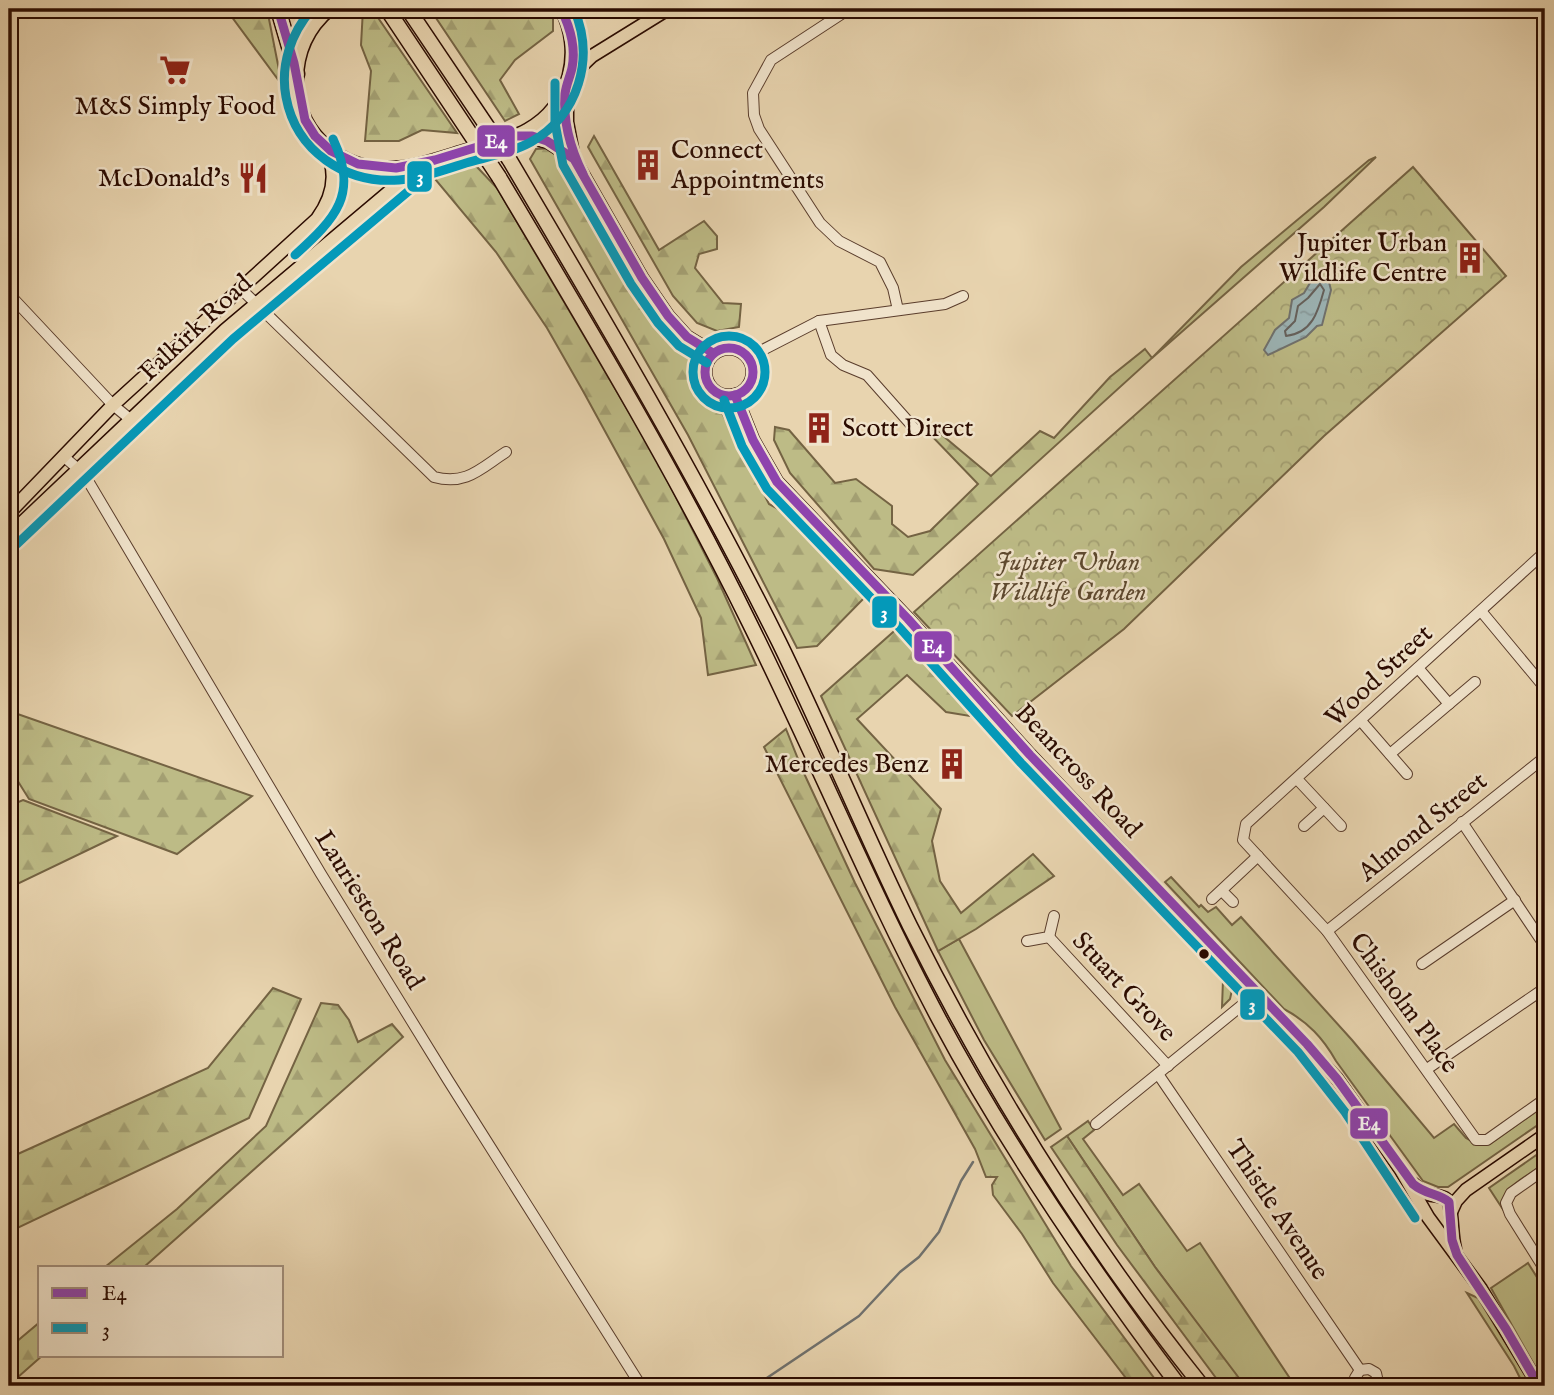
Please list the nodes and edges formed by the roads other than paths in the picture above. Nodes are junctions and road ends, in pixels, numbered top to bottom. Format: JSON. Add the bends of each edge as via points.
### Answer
{"nodes":[{"id":1,"x":278,"y":9,"type":"edge"},
{"id":2,"x":330,"y":9,"type":"edge"},
{"id":3,"x":387,"y":9,"type":"edge"},
{"id":4,"x":408,"y":9,"type":"edge"},
{"id":5,"x":561,"y":9,"type":"edge"},
{"id":6,"x":668,"y":9,"type":"edge"},
{"id":7,"x":849,"y":9,"type":"edge"},
{"id":8,"x":297,"y":74,"type":"junction"},
{"id":9,"x":567,"y":82,"type":"junction"},
{"id":10,"x":517,"y":135,"type":"junction"},
{"id":11,"x":322,"y":144,"type":"junction"},
{"id":12,"x":574,"y":159,"type":"junction"},
{"id":13,"x":422,"y":163,"type":"junction"},
{"id":14,"x":241,"y":289,"type":"junction"},
{"id":15,"x":9,"y":293,"type":"edge"},
{"id":16,"x":963,"y":296,"type":"dead end"},
{"id":17,"x":255,"y":302,"type":"junction"},
{"id":18,"x":898,"y":310,"type":"junction"},
{"id":19,"x":819,"y":321,"type":"junction"},
{"id":20,"x":713,"y":353,"type":"junction"},
{"id":21,"x":749,"y":357,"type":"junction"},
{"id":22,"x":735,"y":395,"type":"junction"},
{"id":23,"x":113,"y":405,"type":"junction"},
{"id":24,"x":130,"y":419,"type":"junction"},
{"id":25,"x":914,"y":428,"type":"dead end"},
{"id":26,"x":506,"y":452,"type":"dead end"},
{"id":27,"x":63,"y":456,"type":"junction"},
{"id":28,"x":78,"y":467,"type":"junction"},
{"id":29,"x":9,"y":513,"type":"edge"},
{"id":30,"x":9,"y":535,"type":"edge"},
{"id":31,"x":1545,"y":552,"type":"edge"},
{"id":32,"x":1480,"y":611,"type":"junction"},
{"id":33,"x":1419,"y":668,"type":"junction"},
{"id":34,"x":1475,"y":682,"type":"dead end"},
{"id":35,"x":1545,"y":688,"type":"edge"},
{"id":36,"x":1449,"y":704,"type":"junction"},
{"id":37,"x":1361,"y":720,"type":"junction"},
{"id":38,"x":1390,"y":754,"type":"junction"},
{"id":39,"x":1545,"y":757,"type":"edge"},
{"id":40,"x":1406,"y":774,"type":"dead end"},
{"id":41,"x":1297,"y":779,"type":"junction"},
{"id":42,"x":1324,"y":808,"type":"junction"},
{"id":43,"x":1462,"y":822,"type":"junction"},
{"id":44,"x":1304,"y":826,"type":"dead end"},
{"id":45,"x":1341,"y":826,"type":"dead end"},
{"id":46,"x":1243,"y":832,"type":"joint"},
{"id":47,"x":1258,"y":856,"type":"junction"},
{"id":48,"x":1222,"y":891,"type":"junction"},
{"id":49,"x":1212,"y":900,"type":"dead end"},
{"id":50,"x":1515,"y":900,"type":"junction"},
{"id":51,"x":1233,"y":902,"type":"dead end"},
{"id":52,"x":1054,"y":916,"type":"dead end"},
{"id":53,"x":1327,"y":931,"type":"junction"},
{"id":54,"x":1049,"y":937,"type":"junction"},
{"id":55,"x":1027,"y":941,"type":"dead end"},
{"id":56,"x":1545,"y":946,"type":"edge"},
{"id":57,"x":1422,"y":964,"type":"dead end"},
{"id":58,"x":1545,"y":988,"type":"edge"},
{"id":59,"x":1257,"y":993,"type":"junction"},
{"id":60,"x":1168,"y":1066,"type":"junction"},
{"id":61,"x":1427,"y":1069,"type":"junction"},
{"id":62,"x":1158,"y":1073,"type":"junction"},
{"id":63,"x":1545,"y":1099,"type":"edge"},
{"id":64,"x":1096,"y":1124,"type":"dead end"},
{"id":65,"x":1545,"y":1135,"type":"edge"},
{"id":66,"x":1545,"y":1169,"type":"edge"},
{"id":67,"x":1401,"y":1170,"type":"junction"},
{"id":68,"x":1466,"y":1190,"type":"junction"},
{"id":69,"x":1439,"y":1197,"type":"junction"},
{"id":70,"x":1451,"y":1214,"type":"junction"},
{"id":71,"x":1429,"y":1216,"type":"junction"},
{"id":72,"x":1457,"y":1255,"type":"junction"},
{"id":73,"x":1545,"y":1270,"type":"edge"},
{"id":74,"x":1360,"y":1370,"type":"junction"},
{"id":75,"x":641,"y":1386,"type":"edge"},
{"id":76,"x":1179,"y":1386,"type":"edge"},
{"id":77,"x":1202,"y":1386,"type":"edge"},
{"id":78,"x":1356,"y":1386,"type":"edge"},
{"id":79,"x":1376,"y":1386,"type":"edge"},
{"id":80,"x":1539,"y":1386,"type":"edge"}],
"edges":[{"from":1,"to":8,"type":"highway"},
{"from":2,"to":8,"type":"main road","via":[[305,38]]},
{"from":3,"to":76,"type":"highway","bridge":true,"via":[[499,177],[683,494],[910,962],[987,1104],[1088,1262]]},
{"from":4,"to":77,"type":"highway","bridge":true,"via":[[509,159],[691,473],[810,707],[910,925],[1004,1099],[1109,1261]]},
{"from":5,"to":9,"type":"main road","via":[[572,47]]},
{"from":6,"to":9,"type":"main road","via":[[583,62]]},
{"from":7,"to":18,"type":"street","via":[[771,60],[753,93],[754,115],[820,223],[839,240],[880,262]]},
{"from":8,"to":11,"type":"main road","via":[[303,115]]},
{"from":9,"to":10,"type":"main road","via":[[542,119]]},
{"from":9,"to":12,"type":"main road"},
{"from":10,"to":12,"type":"main road","via":[[548,142]]},
{"from":10,"to":13,"type":"main road"},
{"from":11,"to":13,"type":"main road","via":[[369,167]]},
{"from":11,"to":14,"type":"main road","name":"Falkirk Road","via":[[332,176],[325,208]]},
{"from":12,"to":20,"type":"main road","via":[[668,316],[687,337]]},
{"from":13,"to":17,"type":"main road","name":"Falkirk Road"},
{"from":14,"to":17,"type":"street"},
{"from":14,"to":23,"type":"main road","name":"Falkirk Road"},
{"from":15,"to":23,"type":"street"},
{"from":16,"to":18,"type":"street","via":[[944,304]]},
{"from":17,"to":24,"type":"main road","name":"Falkirk Road"},
{"from":17,"to":26,"type":"street","via":[[434,477],[457,481]]},
{"from":18,"to":19,"type":"street"},
{"from":19,"to":21,"type":"street"},
{"from":19,"to":25,"type":"street","via":[[831,355],[867,376]]},
{"from":20,"to":21,"type":"main road","via":[[733,347]]},
{"from":20,"to":22,"type":"main road","via":[[704,370],[707,382],[719,394]]},
{"from":21,"to":22,"type":"main road","via":[[752,381]]},
{"from":22,"to":59,"type":"main road","name":"Beancross Road","via":[[777,482]]},
{"from":23,"to":24,"type":"street"},
{"from":23,"to":27,"type":"main road","name":"Falkirk Road"},
{"from":24,"to":28,"type":"main road","name":"Falkirk Road"},
{"from":27,"to":28,"type":"street","name":"Laurieston Road"},
{"from":27,"to":29,"type":"main road","name":"Falkirk Road"},
{"from":28,"to":30,"type":"main road","name":"Falkirk Road"},
{"from":28,"to":75,"type":"street","name":"Laurieston Road","via":[[448,1080]]},
{"from":31,"to":32,"type":"street","name":"Wood Street"},
{"from":32,"to":33,"type":"street","name":"Wood Street"},
{"from":32,"to":35,"type":"street"},
{"from":33,"to":36,"type":"street"},
{"from":33,"to":37,"type":"street","name":"Wood Street"},
{"from":34,"to":36,"type":"street"},
{"from":36,"to":38,"type":"street"},
{"from":37,"to":38,"type":"street"},
{"from":37,"to":41,"type":"street","name":"Wood Street"},
{"from":38,"to":40,"type":"street"},
{"from":39,"to":43,"type":"street","name":"Almond Street"},
{"from":41,"to":42,"type":"street"},
{"from":41,"to":46,"type":"street","name":"Wood Street","via":[[1246,824]]},
{"from":42,"to":44,"type":"street"},
{"from":42,"to":45,"type":"street"},
{"from":43,"to":50,"type":"street"},
{"from":43,"to":53,"type":"street","name":"Almond Street"},
{"from":46,"to":47,"type":"street","name":"Chisholm Place","via":[[1243,840]]},
{"from":47,"to":48,"type":"street"},
{"from":47,"to":53,"type":"street","name":"Chisholm Place"},
{"from":48,"to":49,"type":"street"},
{"from":48,"to":51,"type":"street"},
{"from":50,"to":56,"type":"street"},
{"from":50,"to":57,"type":"street"},
{"from":52,"to":54,"type":"street","name":"Stuart Grove"},
{"from":53,"to":61,"type":"street","name":"Chisholm Place"},
{"from":54,"to":55,"type":"street","name":"Stuart Grove"},
{"from":54,"to":60,"type":"street","name":"Stuart Grove"},
{"from":58,"to":61,"type":"street"},
{"from":59,"to":60,"type":"street"},
{"from":59,"to":67,"type":"main road","name":"Beancross Road","via":[[1337,1079]]},
{"from":60,"to":62,"type":"street"},
{"from":61,"to":63,"type":"street","name":"Chisholm Place","via":[[1476,1140],[1488,1139]]},
{"from":62,"to":64,"type":"street"},
{"from":62,"to":74,"type":"street","name":"Thistle Avenue"},
{"from":65,"to":68,"type":"main road"},
{"from":66,"to":73,"type":"street","via":[[1507,1198],[1507,1208]]},
{"from":67,"to":69,"type":"main road","name":"Beancross Road","via":[[1424,1193]]},
{"from":67,"to":71,"type":"main road","name":"Beancross Road"},
{"from":68,"to":69,"type":"main road"},
{"from":68,"to":70,"type":"main road"},
{"from":69,"to":70,"type":"main road","via":[[1449,1202]]},
{"from":69,"to":71,"type":"main road","via":[[1428,1201]]},
{"from":70,"to":71,"type":"main road","via":[[1443,1222]]},
{"from":70,"to":72,"type":"main road","name":"Beancross Road"},
{"from":71,"to":72,"type":"main road","name":"Beancross Road"},
{"from":72,"to":80,"type":"main road","name":"Beancross Road"},
{"from":74,"to":78,"type":"street","via":[[1354,1378]]},
{"from":74,"to":79,"type":"street","name":"Thistle Avenue","via":[[1369,1368],[1376,1373]]}]}
